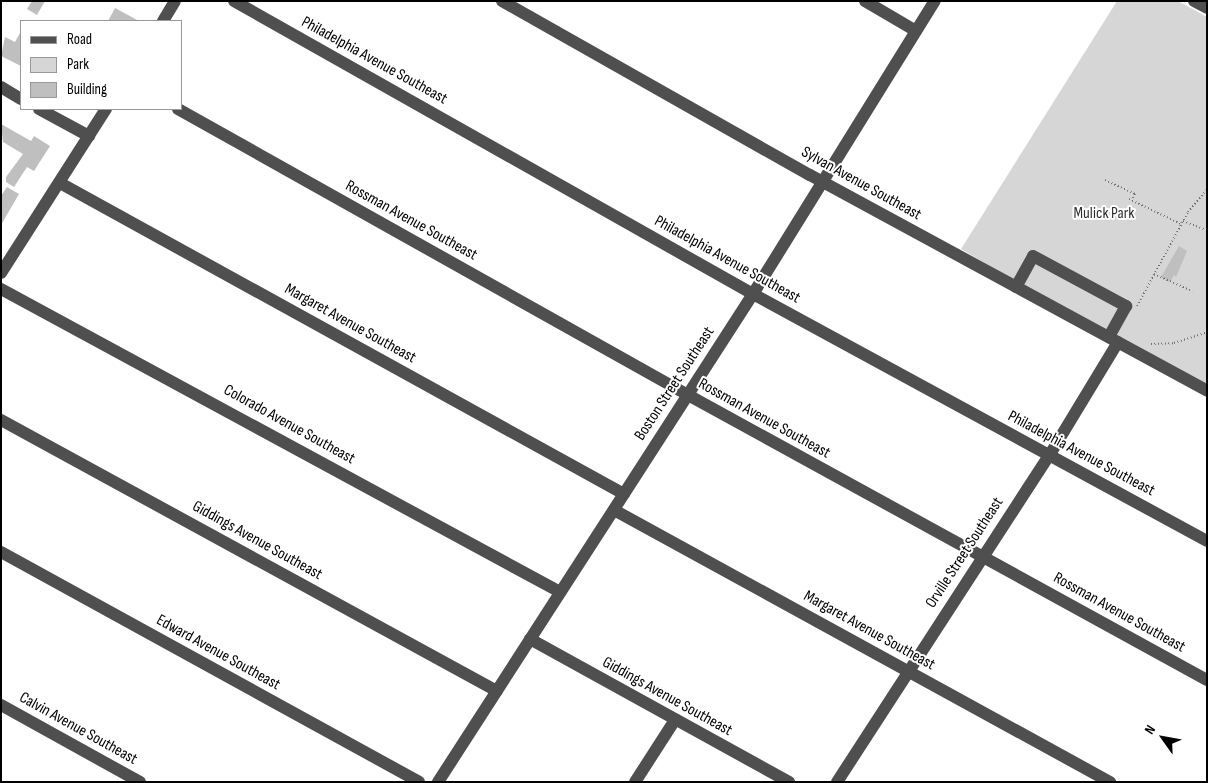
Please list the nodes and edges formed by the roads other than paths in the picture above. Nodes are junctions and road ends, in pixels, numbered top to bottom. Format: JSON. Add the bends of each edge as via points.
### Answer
{"nodes":[{"id":1,"x":234,"y":1,"type":"edge"},
{"id":2,"x":864,"y":1,"type":"edge"},
{"id":3,"x":935,"y":1,"type":"edge"},
{"id":4,"x":1194,"y":1,"type":"edge"},
{"id":5,"x":172,"y":2,"type":"edge"},
{"id":6,"x":510,"y":3,"type":"edge"},
{"id":7,"x":1207,"y":8,"type":"edge"},
{"id":8,"x":163,"y":20,"type":"edge"},
{"id":9,"x":916,"y":31,"type":"junction"},
{"id":10,"x":1,"y":88,"type":"edge"},
{"id":11,"x":20,"y":98,"type":"edge"},
{"id":12,"x":41,"y":110,"type":"edge"},
{"id":13,"x":105,"y":110,"type":"edge"},
{"id":14,"x":180,"y":110,"type":"edge"},
{"id":15,"x":89,"y":136,"type":"junction"},
{"id":16,"x":60,"y":182,"type":"junction"},
{"id":17,"x":822,"y":182,"type":"junction"},
{"id":18,"x":2,"y":270,"type":"edge"},
{"id":19,"x":1016,"y":287,"type":"junction"},
{"id":20,"x":1,"y":289,"type":"edge"},
{"id":21,"x":753,"y":294,"type":"junction"},
{"id":22,"x":1113,"y":340,"type":"junction"},
{"id":23,"x":1207,"y":391,"type":"edge"},
{"id":24,"x":688,"y":395,"type":"junction"},
{"id":25,"x":1,"y":420,"type":"edge"},
{"id":26,"x":1049,"y":456,"type":"junction"},
{"id":27,"x":624,"y":494,"type":"junction"},
{"id":28,"x":614,"y":510,"type":"junction"},
{"id":29,"x":1207,"y":541,"type":"edge"},
{"id":30,"x":1,"y":552,"type":"edge"},
{"id":31,"x":982,"y":556,"type":"junction"},
{"id":32,"x":560,"y":592,"type":"junction"},
{"id":33,"x":530,"y":640,"type":"junction"},
{"id":34,"x":907,"y":671,"type":"junction"},
{"id":35,"x":1207,"y":680,"type":"edge"},
{"id":36,"x":497,"y":691,"type":"junction"},
{"id":37,"x":1,"y":705,"type":"edge"},
{"id":38,"x":675,"y":720,"type":"junction"},
{"id":39,"x":138,"y":781,"type":"edge"},
{"id":40,"x":419,"y":782,"type":"edge"},
{"id":41,"x":438,"y":782,"type":"edge"},
{"id":42,"x":635,"y":782,"type":"edge"},
{"id":43,"x":789,"y":782,"type":"edge"},
{"id":44,"x":837,"y":782,"type":"edge"},
{"id":45,"x":1110,"y":782,"type":"edge"}],
"edges":[{"from":1,"to":21,"type":"street","name":"Philadelphia Avenue Southeast"},
{"from":2,"to":9,"type":"street"},
{"from":3,"to":9,"type":"street","name":"Boston Street Southeast"},
{"from":4,"to":7,"type":"street"},
{"from":5,"to":8,"type":"street"},
{"from":6,"to":17,"type":"street","name":"Sylvan Avenue Southeast"},
{"from":9,"to":17,"type":"street","name":"Boston Street Southeast"},
{"from":10,"to":11,"type":"street"},
{"from":12,"to":15,"type":"street"},
{"from":13,"to":15,"type":"street"},
{"from":14,"to":24,"type":"street","name":"Rossman Avenue Southeast"},
{"from":15,"to":16,"type":"street"},
{"from":16,"to":18,"type":"street"},
{"from":16,"to":27,"type":"street","name":"Margaret Avenue Southeast"},
{"from":17,"to":19,"type":"street","name":"Sylvan Avenue Southeast"},
{"from":17,"to":21,"type":"street","name":"Boston Street Southeast"},
{"from":19,"to":22,"type":"street","name":"Sylvan Avenue Southeast"},
{"from":19,"to":22,"type":"street","name":"Orville Street Southeast","via":[[1033,256],[1126,306]]},
{"from":20,"to":32,"type":"street","name":"Colorado Avenue Southeast"},
{"from":21,"to":24,"type":"street","name":"Boston Street Southeast"},
{"from":21,"to":26,"type":"street","name":"Philadelphia Avenue Southeast"},
{"from":22,"to":23,"type":"street","name":"Sylvan Avenue Southeast"},
{"from":22,"to":26,"type":"street","name":"Orville Street Southeast"},
{"from":24,"to":27,"type":"street","name":"Boston Street Southeast"},
{"from":24,"to":31,"type":"street","name":"Rossman Avenue Southeast"},
{"from":25,"to":36,"type":"street","name":"Giddings Avenue Southeast"},
{"from":26,"to":29,"type":"street","name":"Philadelphia Avenue Southeast"},
{"from":26,"to":31,"type":"street","name":"Orville Street Southeast"},
{"from":27,"to":28,"type":"street","name":"Boston Street Southeast"},
{"from":28,"to":32,"type":"street","name":"Boston Street Southeast"},
{"from":28,"to":34,"type":"street","name":"Margaret Avenue Southeast"},
{"from":30,"to":40,"type":"street","name":"Edward Avenue Southeast"},
{"from":31,"to":34,"type":"street","name":"Orville Street Southeast"},
{"from":31,"to":35,"type":"street","name":"Rossman Avenue Southeast"},
{"from":32,"to":33,"type":"street","name":"Boston Street Southeast"},
{"from":33,"to":36,"type":"street","name":"Boston Street Southeast"},
{"from":33,"to":38,"type":"street","name":"Giddings Avenue Southeast"},
{"from":34,"to":44,"type":"street","name":"Orville Street Southeast"},
{"from":34,"to":45,"type":"street","name":"Margaret Avenue Southeast"},
{"from":36,"to":41,"type":"street","name":"Boston Street Southeast"},
{"from":37,"to":39,"type":"street","name":"Calvin Avenue Southeast"},
{"from":38,"to":42,"type":"street"},
{"from":38,"to":43,"type":"street","name":"Giddings Avenue Southeast"}]}
